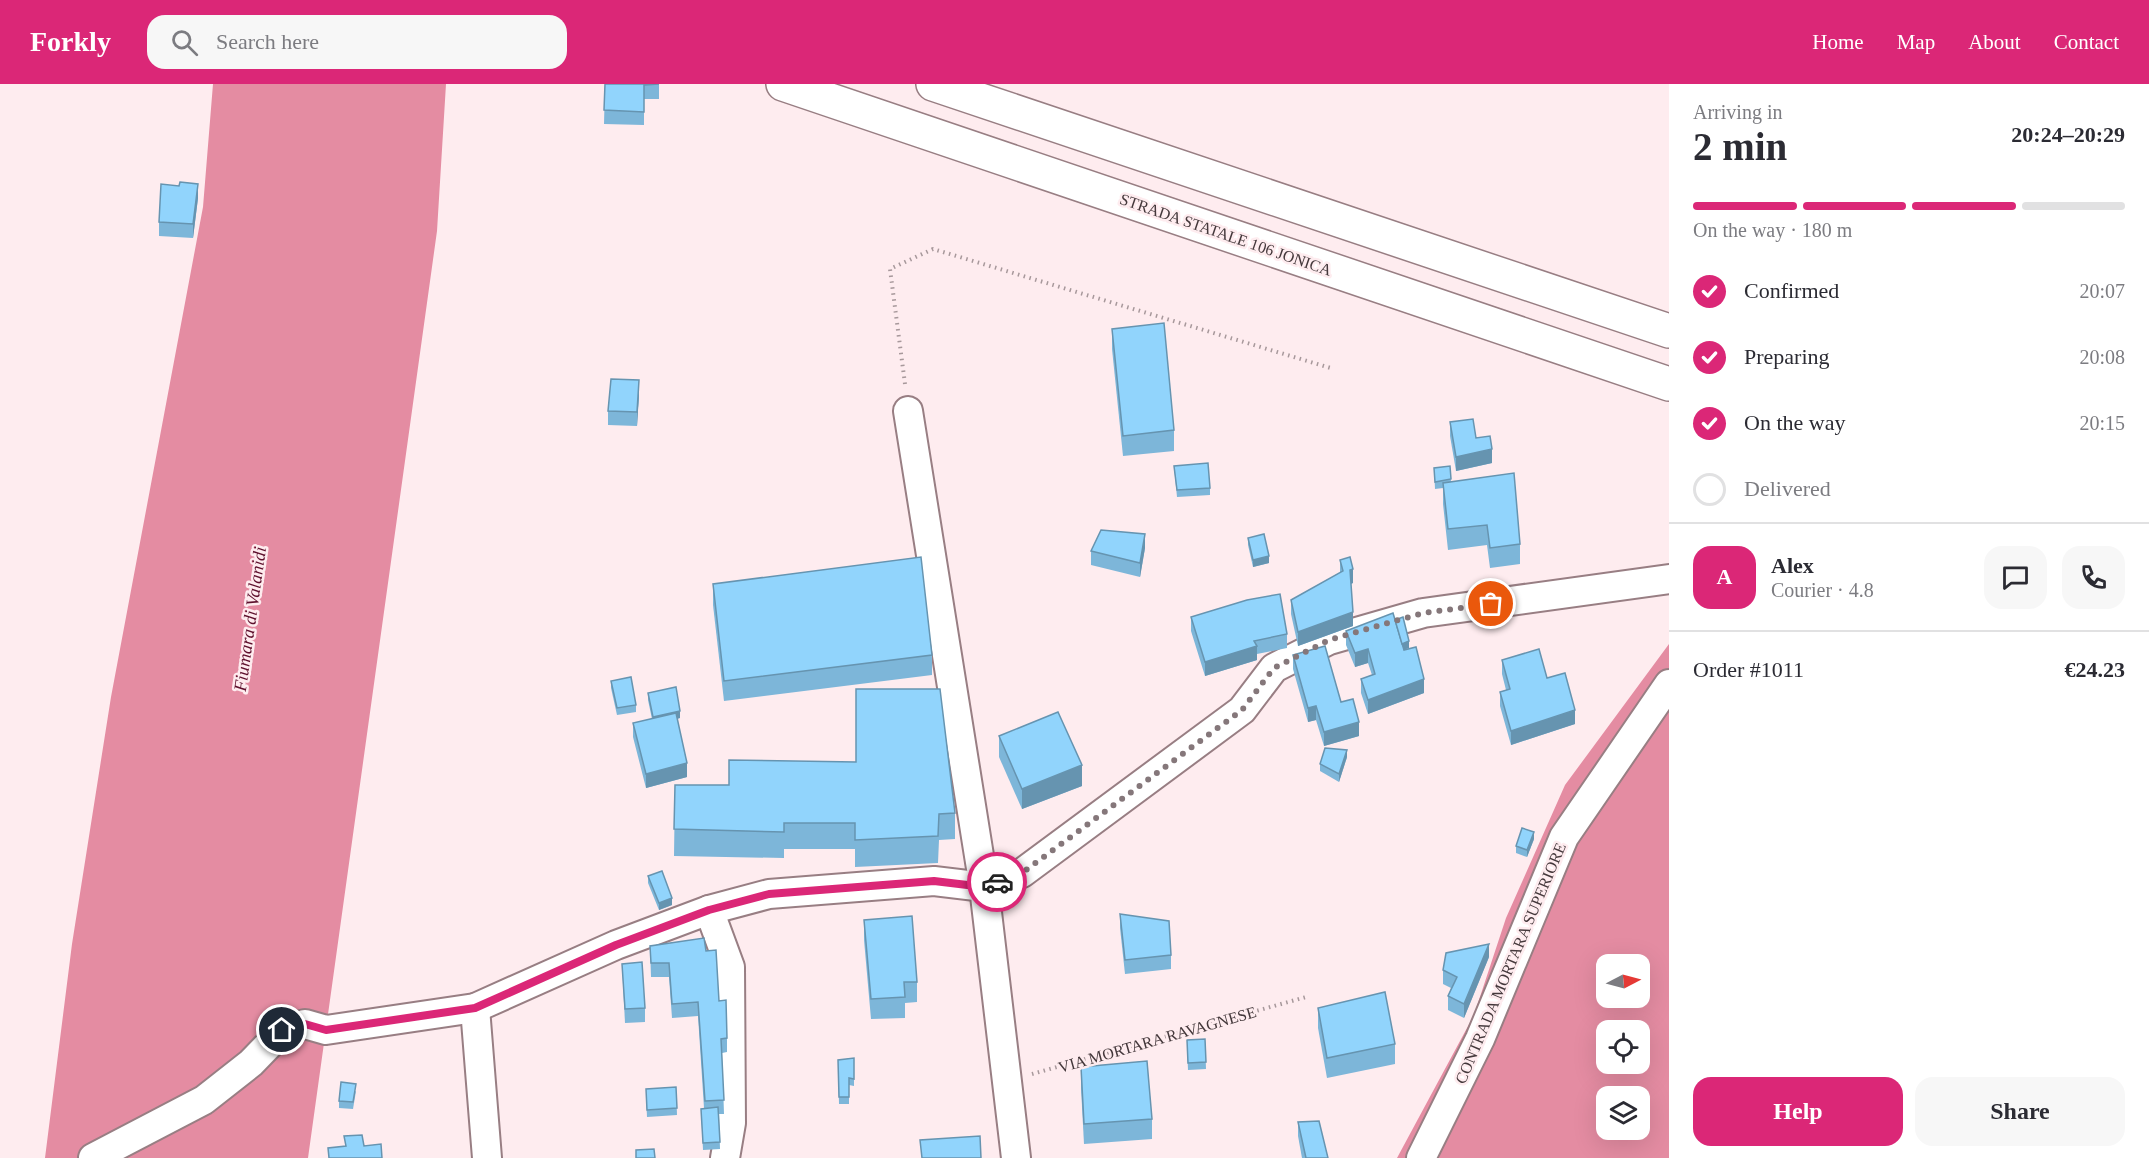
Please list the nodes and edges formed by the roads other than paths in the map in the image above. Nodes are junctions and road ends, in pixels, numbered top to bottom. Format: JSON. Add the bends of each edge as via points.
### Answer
{"nodes":[{"id":1,"x":783,"y":84,"type":"edge"},
{"id":2,"x":933,"y":84,"type":"edge"},
{"id":3,"x":1669,"y":331,"type":"edge"},
{"id":4,"x":1669,"y":384,"type":"edge"},
{"id":5,"x":908,"y":411,"type":"road end"},
{"id":6,"x":1669,"y":579,"type":"edge"},
{"id":7,"x":1669,"y":684,"type":"edge"},
{"id":8,"x":984,"y":887,"type":"junction"},
{"id":9,"x":709,"y":910,"type":"junction"},
{"id":10,"x":475,"y":1008,"type":"junction"},
{"id":11,"x":93,"y":1158,"type":"edge"},
{"id":12,"x":487,"y":1158,"type":"edge"},
{"id":13,"x":725,"y":1158,"type":"edge"},
{"id":14,"x":1016,"y":1158,"type":"edge"},
{"id":15,"x":1421,"y":1158,"type":"edge"}],
"edges":[{"from":1,"to":4,"type":"highway","name":"STRADA STATALE 106 JONICA"},
{"from":2,"to":3,"type":"highway"},
{"from":5,"to":8,"type":"street"},
{"from":6,"to":8,"type":"street","via":[[1423,613],[1329,640],[1274,668],[1242,710],[1022,873]]},
{"from":7,"to":15,"type":"street","name":"CONTRADA MORTARA SUPERIORE","via":[[1564,837],[1480,1040]]},
{"from":8,"to":9,"type":"street","via":[[934,881],[769,894]]},
{"from":8,"to":14,"type":"street"},
{"from":9,"to":10,"type":"street","via":[[616,945]]},
{"from":9,"to":13,"type":"street","via":[[730,967],[732,1123]]},
{"from":10,"to":11,"type":"street","via":[[326,1030],[305,1024],[282,1030],[251,1063],[204,1100]]},
{"from":10,"to":12,"type":"street"}]}
